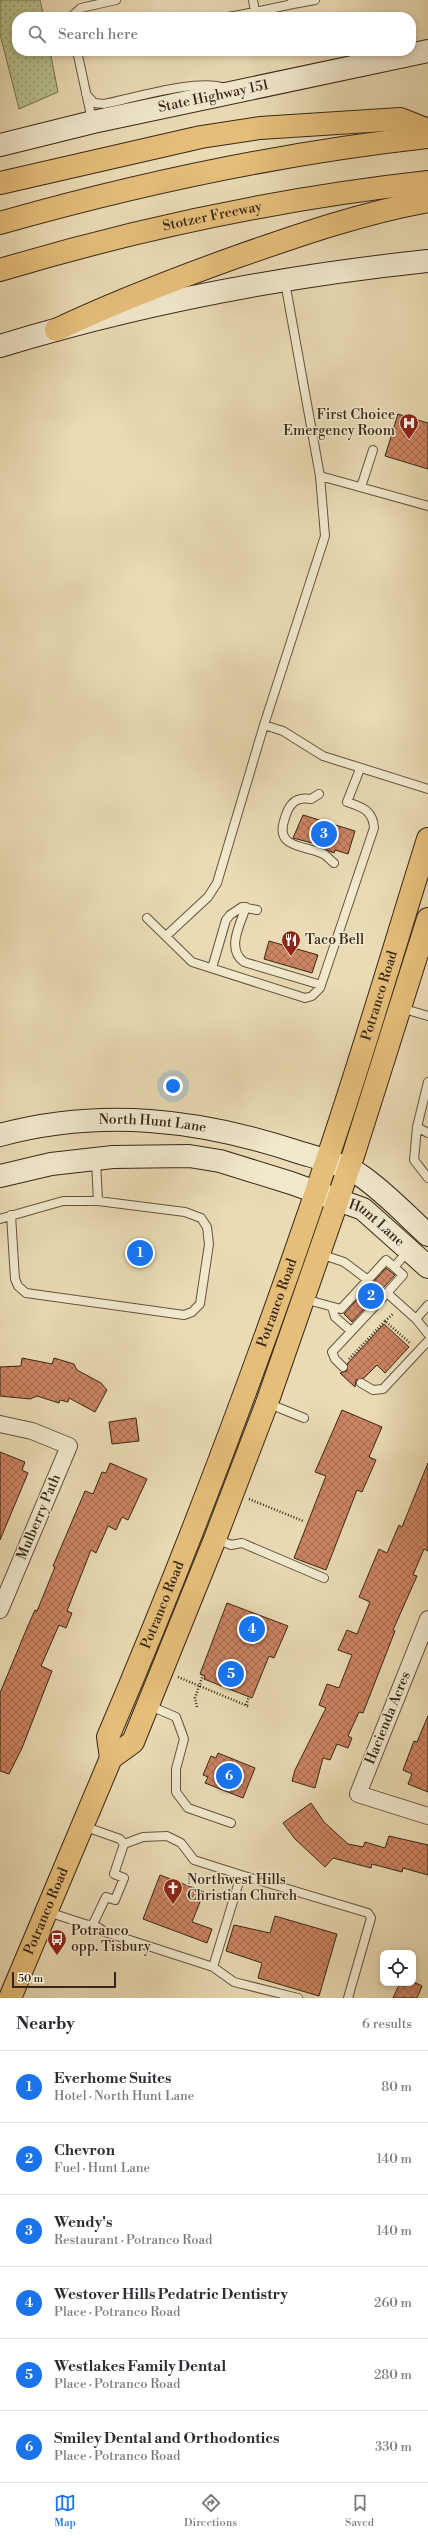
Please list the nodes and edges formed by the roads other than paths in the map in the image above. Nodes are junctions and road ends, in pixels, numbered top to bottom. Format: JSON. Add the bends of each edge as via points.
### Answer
{"nodes":[{"id":1,"x":116,"y":0,"type":"edge"},
{"id":2,"x":253,"y":0,"type":"edge"},
{"id":3,"x":315,"y":0,"type":"edge"},
{"id":4,"x":292,"y":2,"type":"edge"},
{"id":5,"x":77,"y":12,"type":"edge"},
{"id":6,"x":255,"y":12,"type":"joint"},
{"id":7,"x":428,"y":51,"type":"edge"},
{"id":8,"x":416,"y":54,"type":"edge"},
{"id":9,"x":78,"y":56,"type":"edge"},
{"id":10,"x":405,"y":56,"type":"edge"},
{"id":11,"x":237,"y":92,"type":"junction"},
{"id":12,"x":86,"y":94,"type":"junction"},
{"id":13,"x":92,"y":122,"type":"junction"},
{"id":14,"x":428,"y":130,"type":"edge"},
{"id":15,"x":428,"y":137,"type":"edge"},
{"id":16,"x":0,"y":145,"type":"edge"},
{"id":17,"x":428,"y":182,"type":"edge"},
{"id":18,"x":0,"y":183,"type":"edge"},
{"id":19,"x":428,"y":201,"type":"edge"},
{"id":20,"x":0,"y":223,"type":"edge"},
{"id":21,"x":428,"y":261,"type":"edge"},
{"id":22,"x":0,"y":270,"type":"edge"},
{"id":23,"x":285,"y":281,"type":"junction"},
{"id":24,"x":56,"y":330,"type":"junction"},
{"id":25,"x":0,"y":346,"type":"edge"},
{"id":26,"x":373,"y":450,"type":"dead end"},
{"id":27,"x":320,"y":476,"type":"junction"},
{"id":28,"x":361,"y":487,"type":"junction"},
{"id":29,"x":428,"y":506,"type":"edge"},
{"id":30,"x":264,"y":725,"type":"junction"},
{"id":31,"x":360,"y":769,"type":"junction"},
{"id":32,"x":428,"y":789,"type":"edge"},
{"id":33,"x":319,"y":794,"type":"dead end"},
{"id":34,"x":428,"y":839,"type":"edge"},
{"id":35,"x":334,"y":863,"type":"dead end"},
{"id":36,"x":428,"y":882,"type":"edge"},
{"id":37,"x":246,"y":907,"type":"junction"},
{"id":38,"x":257,"y":910,"type":"dead end"},
{"id":39,"x":147,"y":918,"type":"dead end"},
{"id":40,"x":425,"y":928,"type":"edge"},
{"id":41,"x":166,"y":936,"type":"junction"},
{"id":42,"x":212,"y":968,"type":"junction"},
{"id":43,"x":321,"y":985,"type":"junction"},
{"id":44,"x":400,"y":1008,"type":"junction"},
{"id":45,"x":428,"y":1016,"type":"edge"},
{"id":46,"x":428,"y":1082,"type":"edge"},
{"id":47,"x":417,"y":1127,"type":"junction"},
{"id":48,"x":428,"y":1133,"type":"edge"},
{"id":49,"x":0,"y":1135,"type":"edge"},
{"id":50,"x":96,"y":1159,"type":"junction"},
{"id":51,"x":326,"y":1162,"type":"junction"},
{"id":52,"x":348,"y":1170,"type":"junction"},
{"id":53,"x":0,"y":1176,"type":"edge"},
{"id":54,"x":428,"y":1178,"type":"edge"},
{"id":55,"x":316,"y":1192,"type":"junction"},
{"id":56,"x":338,"y":1199,"type":"junction"},
{"id":57,"x":98,"y":1201,"type":"junction"},
{"id":58,"x":11,"y":1215,"type":"junction"},
{"id":59,"x":0,"y":1219,"type":"edge"},
{"id":60,"x":428,"y":1235,"type":"edge"},
{"id":61,"x":409,"y":1250,"type":"junction"},
{"id":62,"x":320,"y":1254,"type":"junction"},
{"id":63,"x":394,"y":1267,"type":"junction"},
{"id":64,"x":428,"y":1267,"type":"edge"},
{"id":65,"x":368,"y":1280,"type":"junction"},
{"id":66,"x":387,"y":1293,"type":"junction"},
{"id":67,"x":304,"y":1300,"type":"junction"},
{"id":68,"x":428,"y":1305,"type":"edge"},
{"id":69,"x":332,"y":1307,"type":"junction"},
{"id":70,"x":416,"y":1319,"type":"junction"},
{"id":71,"x":351,"y":1331,"type":"junction"},
{"id":72,"x":428,"y":1334,"type":"edge"},
{"id":73,"x":428,"y":1341,"type":"edge"},
{"id":74,"x":343,"y":1367,"type":"road end"},
{"id":75,"x":361,"y":1383,"type":"dead end"},
{"id":76,"x":244,"y":1394,"type":"junction"},
{"id":77,"x":267,"y":1403,"type":"junction"},
{"id":78,"x":304,"y":1418,"type":"dead end"},
{"id":79,"x":234,"y":1422,"type":"junction"},
{"id":80,"x":0,"y":1424,"type":"edge"},
{"id":81,"x":215,"y":1539,"type":"junction"},
{"id":82,"x":185,"y":1551,"type":"junction"},
{"id":83,"x":324,"y":1578,"type":"dead end"},
{"id":84,"x":0,"y":1610,"type":"edge"},
{"id":85,"x":428,"y":1619,"type":"edge"},
{"id":86,"x":148,"y":1705,"type":"junction"},
{"id":87,"x":111,"y":1758,"type":"junction"},
{"id":88,"x":428,"y":1816,"type":"edge"},
{"id":89,"x":231,"y":1823,"type":"dead end"},
{"id":90,"x":83,"y":1826,"type":"junction"},
{"id":91,"x":124,"y":1844,"type":"junction"},
{"id":92,"x":241,"y":1875,"type":"junction"},
{"id":93,"x":47,"y":1912,"type":"junction"},
{"id":94,"x":93,"y":1924,"type":"junction"},
{"id":95,"x":213,"y":1967,"type":"junction"},
{"id":96,"x":10,"y":1998,"type":"edge"},
{"id":97,"x":298,"y":1998,"type":"edge"},
{"id":98,"x":348,"y":1998,"type":"edge"}],
"edges":[{"from":1,"to":5,"type":"lane","via":[[81,8]]},
{"from":2,"to":6,"type":"lane"},
{"from":3,"to":4,"type":"lane"},
{"from":4,"to":6,"type":"lane"},
{"from":7,"to":8,"type":"main road","name":"State Highway 151"},
{"from":9,"to":12,"type":"lane"},
{"from":10,"to":11,"type":"main road","name":"State Highway 151"},
{"from":11,"to":12,"type":"lane","via":[[216,84],[104,104],[94,102]]},
{"from":11,"to":13,"type":"main road","name":"State Highway 151"},
{"from":12,"to":13,"type":"lane"},
{"from":13,"to":16,"type":"main road","name":"State Highway 151"},
{"from":14,"to":18,"type":"main road","via":[[400,119],[260,128],[201,137]]},
{"from":15,"to":20,"type":"main road","via":[[319,151],[219,169],[100,195]]},
{"from":17,"to":22,"type":"main road","name":"Stotzer Freeway","via":[[324,196],[224,214],[125,235]]},
{"from":19,"to":24,"type":"main road","via":[[351,219],[276,243],[100,309]]},
{"from":21,"to":23,"type":"main road"},
{"from":23,"to":24,"type":"main road","via":[[154,306]]},
{"from":23,"to":27,"type":"lane"},
{"from":24,"to":25,"type":"main road"},
{"from":26,"to":28,"type":"lane"},
{"from":27,"to":28,"type":"lane"},
{"from":27,"to":30,"type":"lane","via":[[325,536]]},
{"from":28,"to":29,"type":"lane"},
{"from":30,"to":31,"type":"lane","via":[[283,731],[323,756]]},
{"from":30,"to":41,"type":"lane","via":[[217,883],[208,897]]},
{"from":31,"to":32,"type":"lane"},
{"from":31,"to":43,"type":"lane","via":[[347,802],[368,810],[374,820],[374,828]]},
{"from":33,"to":35,"type":"lane","via":[[311,799],[304,798],[293,802],[287,811],[282,832],[292,845],[324,855]]},
{"from":34,"to":51,"type":"main road","name":"Potranco Road"},
{"from":36,"to":40,"type":"main road","via":[[420,909],[419,925]]},
{"from":37,"to":38,"type":"lane"},
{"from":37,"to":42,"type":"lane","via":[[235,911],[226,920]]},
{"from":37,"to":43,"type":"lane","via":[[234,946],[238,957],[244,962]]},
{"from":39,"to":41,"type":"lane"},
{"from":40,"to":44,"type":"main road","name":"Potranco Road"},
{"from":41,"to":42,"type":"lane","via":[[192,962]]},
{"from":42,"to":43,"type":"lane","via":[[305,998],[317,992]]},
{"from":44,"to":45,"type":"lane"},
{"from":44,"to":52,"type":"main road","name":"Potranco Road"},
{"from":46,"to":47,"type":"lane"},
{"from":47,"to":48,"type":"lane"},
{"from":47,"to":54,"type":"lane","via":[[414,1160]]},
{"from":49,"to":51,"type":"main road","name":"North Hunt Lane","via":[[78,1121],[121,1118],[162,1120],[233,1132]]},
{"from":50,"to":53,"type":"main road","name":"North Hunt Lane","via":[[51,1164]]},
{"from":50,"to":55,"type":"main road","name":"North Hunt Lane","via":[[188,1156],[239,1166]]},
{"from":50,"to":57,"type":"lane"},
{"from":51,"to":52,"type":"main road","name":"Hunt Lane"},
{"from":51,"to":55,"type":"main road","name":"Potranco Road"},
{"from":52,"to":56,"type":"main road","name":"Potranco Road"},
{"from":52,"to":60,"type":"main road","name":"Hunt Lane","via":[[377,1188]]},
{"from":55,"to":56,"type":"main road","name":"Hunt Lane"},
{"from":55,"to":76,"type":"main road","name":"Potranco Road"},
{"from":56,"to":61,"type":"main road","name":"Hunt Lane","via":[[367,1212]]},
{"from":56,"to":62,"type":"main road","name":"Potranco Road"},
{"from":57,"to":58,"type":"lane","via":[[63,1201]]},
{"from":57,"to":58,"type":"lane","via":[[185,1212],[200,1218],[207,1227],[209,1244],[200,1304],[192,1312],[184,1314],[26,1292],[18,1286],[15,1279]]},
{"from":58,"to":59,"type":"lane"},
{"from":61,"to":63,"type":"lane"},
{"from":61,"to":64,"type":"main road","name":"Hunt Lane"},
{"from":62,"to":65,"type":"lane","via":[[344,1262]]},
{"from":62,"to":67,"type":"main road","name":"Potranco Road"},
{"from":63,"to":65,"type":"lane","via":[[386,1260]]},
{"from":63,"to":66,"type":"lane","via":[[403,1275]]},
{"from":65,"to":69,"type":"lane","via":[[341,1309]]},
{"from":66,"to":70,"type":"lane"},
{"from":66,"to":71,"type":"lane"},
{"from":67,"to":69,"type":"lane"},
{"from":67,"to":77,"type":"main road","name":"Potranco Road"},
{"from":68,"to":70,"type":"lane"},
{"from":69,"to":71,"type":"lane","via":[[335,1317]]},
{"from":70,"to":72,"type":"lane"},
{"from":71,"to":74,"type":"lane","via":[[332,1352]]},
{"from":73,"to":75,"type":"lane","via":[[383,1389],[372,1390]]},
{"from":76,"to":77,"type":"main road"},
{"from":76,"to":79,"type":"main road","name":"Potranco Road"},
{"from":77,"to":78,"type":"lane"},
{"from":77,"to":81,"type":"main road","name":"Potranco Road"},
{"from":79,"to":81,"type":"main road","via":[[230,1462],[207,1520],[206,1528]]},
{"from":79,"to":82,"type":"main road","name":"Potranco Road"},
{"from":80,"to":84,"type":"street","name":"Mulberry Path","via":[[32,1431],[69,1446]]},
{"from":81,"to":83,"type":"lane","via":[[232,1545],[242,1543]]},
{"from":81,"to":86,"type":"main road","name":"Potranco Road"},
{"from":82,"to":86,"type":"main road","via":[[176,1600],[139,1692],[140,1702]]},
{"from":82,"to":87,"type":"main road","name":"Potranco Road","via":[[108,1737]]},
{"from":85,"to":88,"type":"street","name":"Hacienda Acres","via":[[358,1794]]},
{"from":86,"to":87,"type":"main road","name":"Potranco Road","via":[[133,1742]]},
{"from":86,"to":89,"type":"lane","via":[[176,1717],[184,1739],[176,1769],[176,1792],[188,1808]]},
{"from":87,"to":90,"type":"main road","name":"Potranco Road"},
{"from":90,"to":91,"type":"lane","via":[[120,1838]]},
{"from":90,"to":93,"type":"main road","name":"Potranco Road"},
{"from":91,"to":92,"type":"lane","via":[[143,1837],[167,1836],[180,1843],[194,1860]]},
{"from":91,"to":94,"type":"lane","via":[[114,1874],[124,1878],[115,1900],[106,1897]]},
{"from":92,"to":95,"type":"lane"},
{"from":92,"to":98,"type":"lane","via":[[368,1913],[370,1918]]},
{"from":93,"to":94,"type":"lane","via":[[88,1925]]},
{"from":93,"to":96,"type":"main road","name":"Potranco Road"},
{"from":94,"to":95,"type":"lane","via":[[105,1932]]},
{"from":95,"to":97,"type":"lane","via":[[234,1982]]}]}
